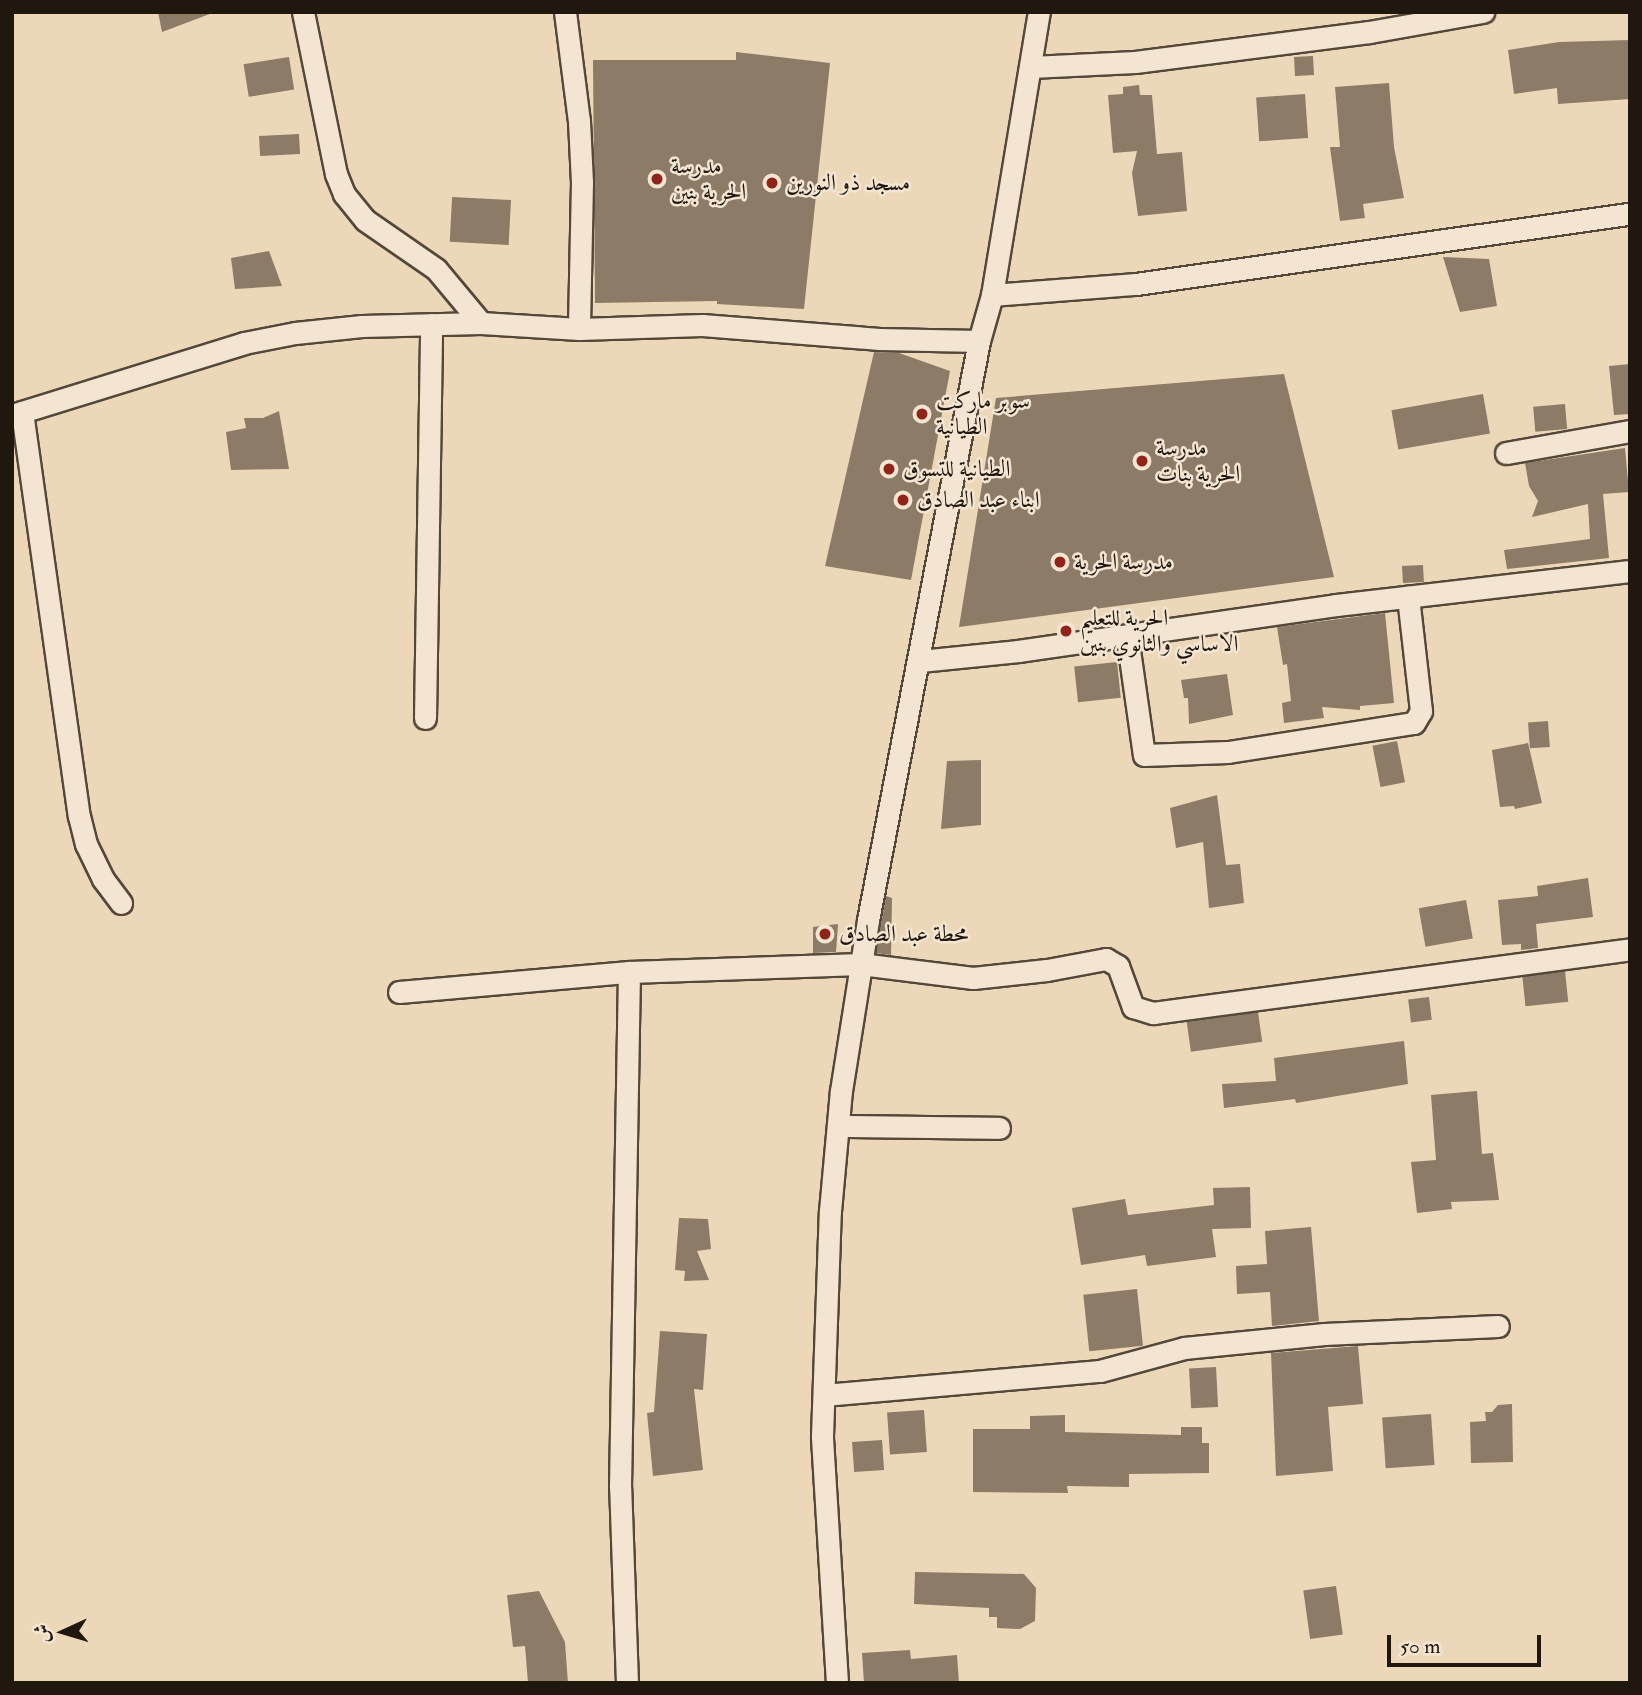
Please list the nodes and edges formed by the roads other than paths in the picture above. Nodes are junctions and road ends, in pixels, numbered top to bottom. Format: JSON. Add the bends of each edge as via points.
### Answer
{"nodes":[{"id":1,"x":303,"y":12,"type":"edge"},
{"id":2,"x":565,"y":12,"type":"edge"},
{"id":3,"x":1039,"y":12,"type":"edge"},
{"id":4,"x":1483,"y":12,"type":"edge"},
{"id":5,"x":1031,"y":67,"type":"junction"},
{"id":6,"x":1630,"y":214,"type":"edge"},
{"id":7,"x":992,"y":295,"type":"junction"},
{"id":8,"x":481,"y":323,"type":"junction"},
{"id":9,"x":431,"y":324,"type":"junction"},
{"id":10,"x":579,"y":329,"type":"junction"},
{"id":11,"x":979,"y":341,"type":"junction"},
{"id":12,"x":17,"y":414,"type":"edge"},
{"id":13,"x":1630,"y":431,"type":"edge"},
{"id":14,"x":1506,"y":453,"type":"dead end"},
{"id":15,"x":1630,"y":571,"type":"edge"},
{"id":16,"x":1408,"y":597,"type":"junction"},
{"id":17,"x":1127,"y":636,"type":"junction"},
{"id":18,"x":920,"y":661,"type":"junction"},
{"id":19,"x":425,"y":718,"type":"dead end"},
{"id":20,"x":121,"y":903,"type":"dead end"},
{"id":21,"x":1630,"y":949,"type":"edge"},
{"id":22,"x":861,"y":964,"type":"junction"},
{"id":23,"x":629,"y":972,"type":"junction"},
{"id":24,"x":399,"y":992,"type":"dead end"},
{"id":25,"x":838,"y":1126,"type":"junction"},
{"id":26,"x":999,"y":1128,"type":"dead end"},
{"id":27,"x":1498,"y":1326,"type":"dead end"},
{"id":28,"x":824,"y":1395,"type":"junction"},
{"id":29,"x":626,"y":1683,"type":"edge"},
{"id":30,"x":837,"y":1683,"type":"edge"}],
"edges":[{"from":1,"to":8,"type":"street","via":[[344,194],[366,219],[436,269]]},
{"from":2,"to":10,"type":"street","via":[[582,182]]},
{"from":3,"to":5,"type":"street"},
{"from":4,"to":5,"type":"street","via":[[1369,32],[1135,62]]},
{"from":5,"to":7,"type":"street"},
{"from":6,"to":7,"type":"street","via":[[1136,284]]},
{"from":7,"to":11,"type":"street"},
{"from":8,"to":9,"type":"street"},
{"from":8,"to":10,"type":"street"},
{"from":9,"to":12,"type":"street","via":[[362,326],[244,343]]},
{"from":9,"to":19,"type":"street"},
{"from":10,"to":11,"type":"street","via":[[702,325],[878,339]]},
{"from":11,"to":18,"type":"street"},
{"from":12,"to":20,"type":"street","via":[[79,817],[103,879]]},
{"from":13,"to":14,"type":"street"},
{"from":15,"to":16,"type":"street"},
{"from":16,"to":17,"type":"street"},
{"from":16,"to":17,"type":"street","via":[[1421,710],[1414,723],[1228,752],[1144,755]]},
{"from":17,"to":18,"type":"street"},
{"from":18,"to":22,"type":"street"},
{"from":21,"to":22,"type":"street","via":[[1153,1013],[1133,1007],[1118,966],[1106,959],[973,978]]},
{"from":22,"to":23,"type":"street"},
{"from":22,"to":25,"type":"street"},
{"from":23,"to":24,"type":"street"},
{"from":23,"to":29,"type":"street","via":[[620,1488]]},
{"from":25,"to":26,"type":"street"},
{"from":25,"to":28,"type":"street","via":[[830,1211]]},
{"from":27,"to":28,"type":"street","via":[[1209,1345],[1147,1356],[1100,1371]]},
{"from":28,"to":30,"type":"street","via":[[822,1436]]}]}
